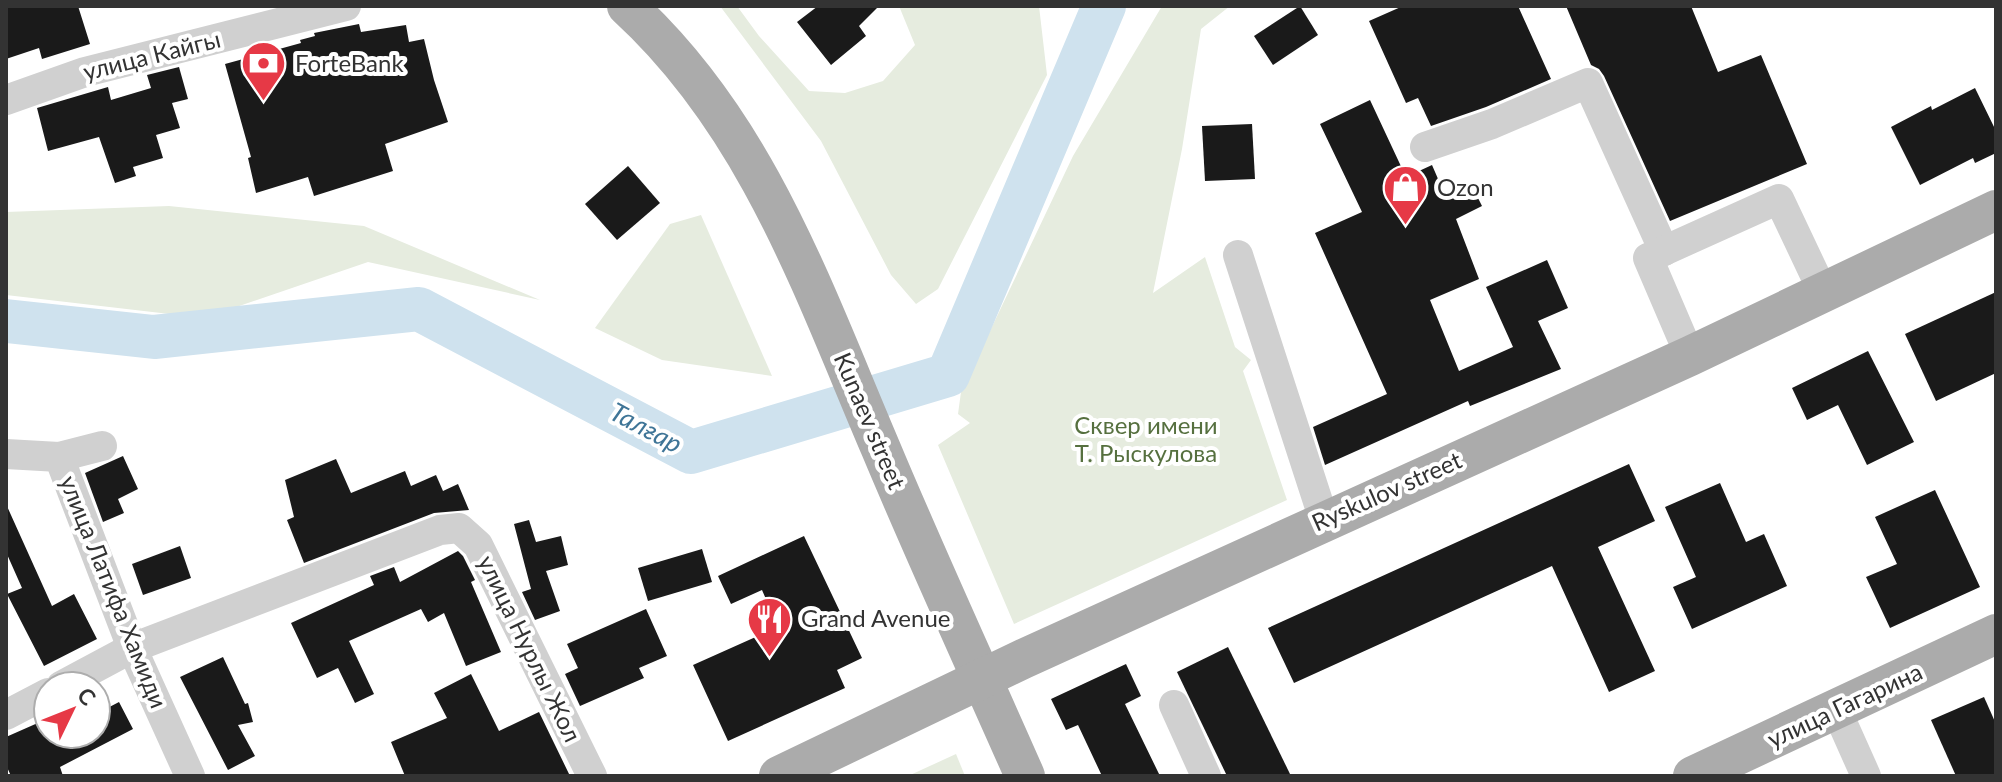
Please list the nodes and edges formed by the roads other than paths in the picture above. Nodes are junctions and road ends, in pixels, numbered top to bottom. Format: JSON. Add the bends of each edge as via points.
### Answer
{"nodes":[{"id":1,"x":346,"y":6,"type":"edge"},
{"id":2,"x":627,"y":6,"type":"edge"},
{"id":3,"x":658,"y":6,"type":"edge"},
{"id":4,"x":676,"y":54,"type":"junction"},
{"id":5,"x":6,"y":100,"type":"edge"},
{"id":6,"x":1425,"y":147,"type":"dead end"},
{"id":7,"x":1996,"y":210,"type":"edge"},
{"id":8,"x":1664,"y":251,"type":"junction"},
{"id":9,"x":1238,"y":255,"type":"dead end"},
{"id":10,"x":1823,"y":292,"type":"junction"},
{"id":11,"x":1690,"y":356,"type":"junction"},
{"id":12,"x":102,"y":446,"type":"dead end"},
{"id":13,"x":6,"y":454,"type":"edge"},
{"id":14,"x":59,"y":457,"type":"junction"},
{"id":15,"x":1324,"y":520,"type":"junction"},
{"id":16,"x":1996,"y":634,"type":"edge"},
{"id":17,"x":132,"y":648,"type":"junction"},
{"id":18,"x":91,"y":670,"type":"edge"},
{"id":19,"x":982,"y":679,"type":"junction"},
{"id":20,"x":32,"y":701,"type":"edge"},
{"id":21,"x":1174,"y":705,"type":"dead end"},
{"id":22,"x":1837,"y":711,"type":"junction"},
{"id":23,"x":6,"y":715,"type":"edge"},
{"id":24,"x":190,"y":776,"type":"edge"},
{"id":25,"x":592,"y":776,"type":"edge"},
{"id":26,"x":779,"y":776,"type":"edge"},
{"id":27,"x":1025,"y":776,"type":"edge"},
{"id":28,"x":1206,"y":776,"type":"edge"},
{"id":29,"x":1693,"y":776,"type":"edge"},
{"id":30,"x":1866,"y":776,"type":"edge"}],
"edges":[{"from":1,"to":5,"type":"street","name":"улица Кайгы","via":[[85,72]]},
{"from":2,"to":4,"type":"main road","name":"Kunaev street"},
{"from":3,"to":4,"type":"street"},
{"from":4,"to":19,"type":"main road","name":"Kunaev street","via":[[713,101],[769,193]]},
{"from":6,"to":8,"type":"street","via":[[1588,83]]},
{"from":7,"to":10,"type":"main road","name":"Ryskulov street"},
{"from":8,"to":10,"type":"street","via":[[1779,199]]},
{"from":8,"to":11,"type":"street","via":[[1648,258]]},
{"from":9,"to":15,"type":"street"},
{"from":10,"to":11,"type":"main road","name":"Ryskulov street"},
{"from":11,"to":15,"type":"main road","name":"Ryskulov street"},
{"from":12,"to":14,"type":"street"},
{"from":13,"to":14,"type":"street","name":"улица Латифа Хамиди"},
{"from":14,"to":17,"type":"street","name":"улица Латифа Хамиди"},
{"from":15,"to":19,"type":"main road","name":"Ryskulov street"},
{"from":16,"to":22,"type":"main road","name":"улица Гагарина"},
{"from":17,"to":18,"type":"street"},
{"from":17,"to":24,"type":"street","name":"улица Латифа Хамиди"},
{"from":17,"to":25,"type":"street","name":"улица Нурлы Жол","via":[[440,530],[459,528],[478,545]]},
{"from":19,"to":26,"type":"main road","name":"Ryskulov street"},
{"from":19,"to":27,"type":"main road","name":"Kunaev street"},
{"from":20,"to":23,"type":"street"},
{"from":21,"to":28,"type":"street"},
{"from":22,"to":29,"type":"main road","name":"улица Гагарина"},
{"from":22,"to":30,"type":"street"}]}
